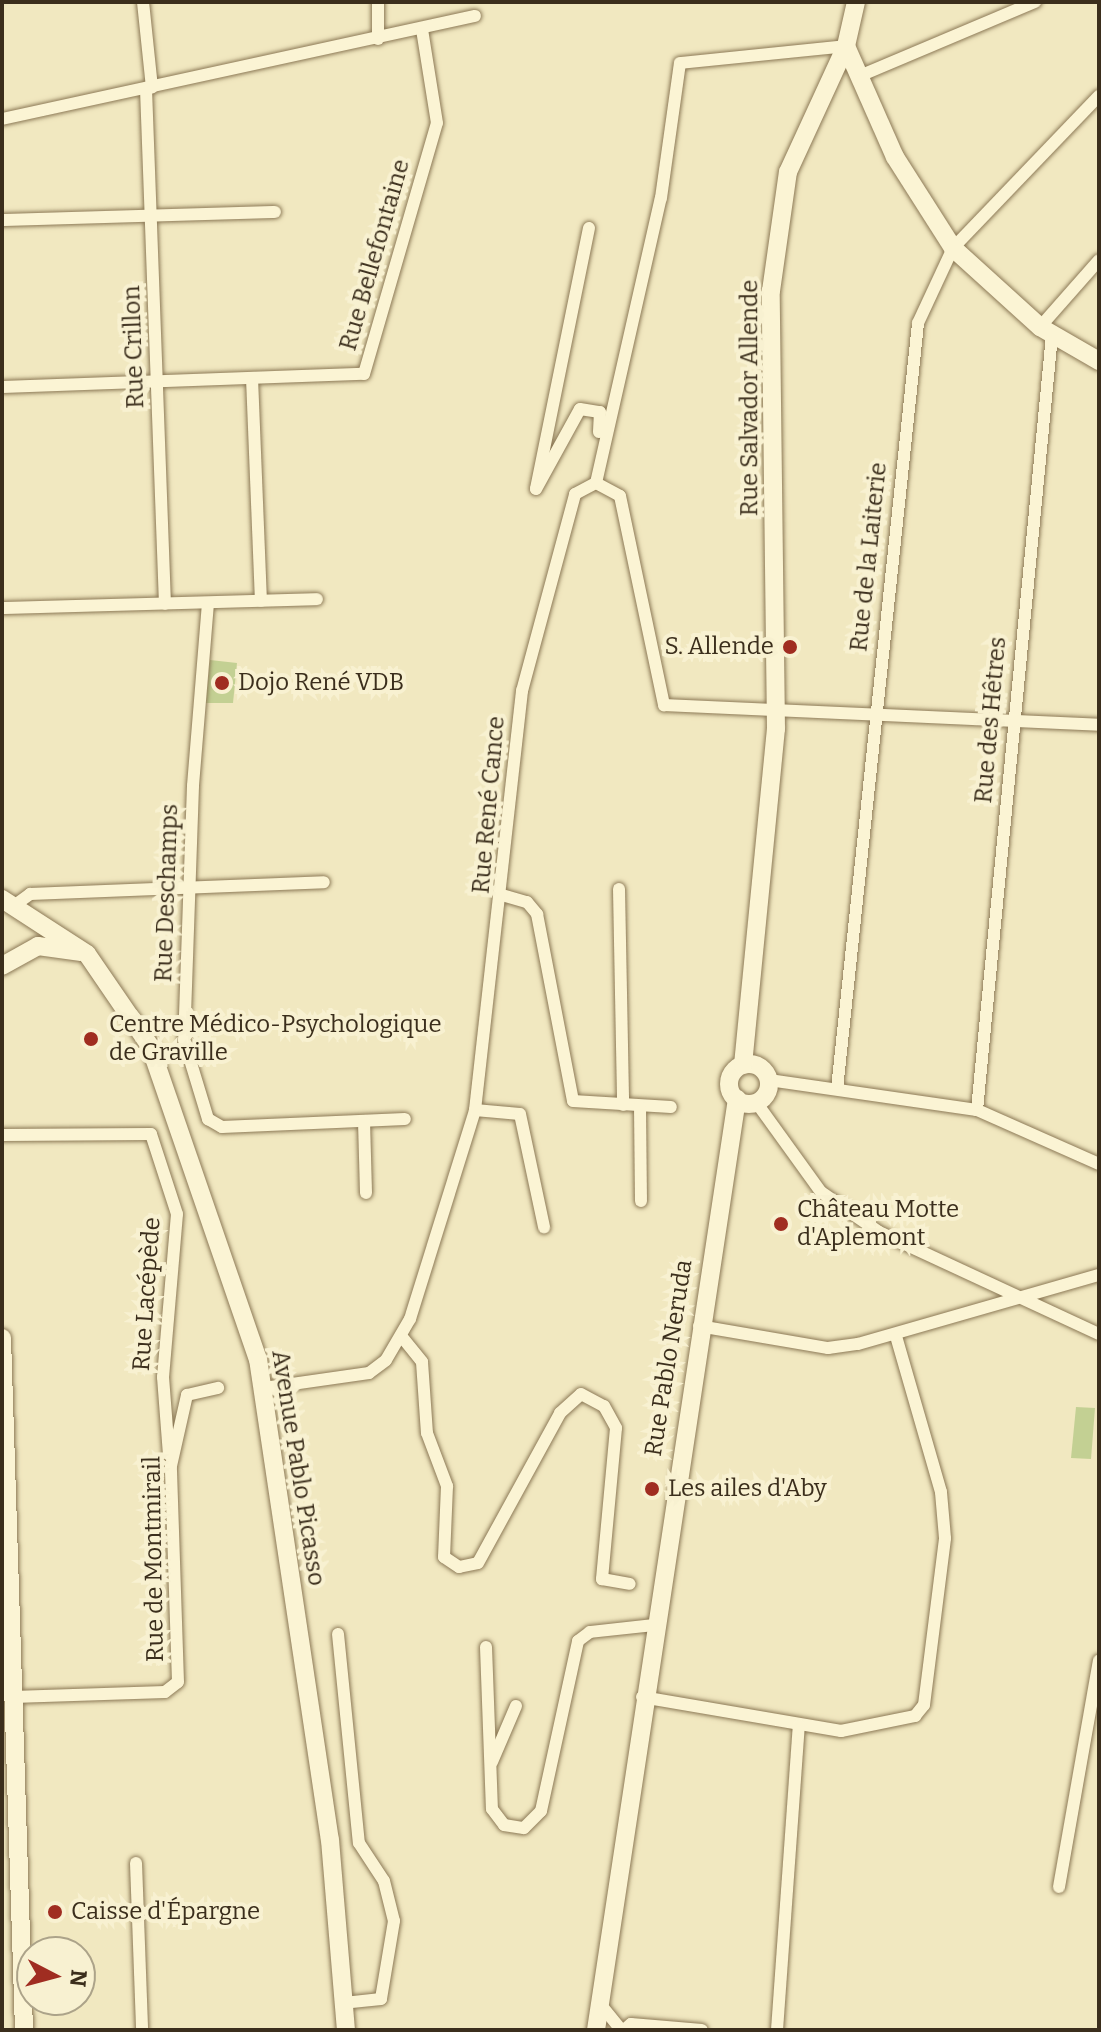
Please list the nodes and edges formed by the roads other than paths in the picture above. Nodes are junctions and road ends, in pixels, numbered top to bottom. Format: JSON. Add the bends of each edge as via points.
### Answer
{"nodes":[{"id":1,"x":143,"y":2,"type":"edge"},
{"id":2,"x":378,"y":2,"type":"edge"},
{"id":3,"x":856,"y":2,"type":"edge"},
{"id":4,"x":1035,"y":2,"type":"edge"},
{"id":5,"x":475,"y":16,"type":"dead end"},
{"id":6,"x":422,"y":29,"type":"junction"},
{"id":7,"x":378,"y":39,"type":"junction"},
{"id":8,"x":846,"y":46,"type":"junction"},
{"id":9,"x":862,"y":75,"type":"junction"},
{"id":10,"x":149,"y":89,"type":"junction"},
{"id":11,"x":1099,"y":96,"type":"edge"},
{"id":12,"x":2,"y":119,"type":"edge"},
{"id":13,"x":275,"y":212,"type":"dead end"},
{"id":14,"x":152,"y":216,"type":"junction"},
{"id":15,"x":2,"y":220,"type":"edge"},
{"id":16,"x":589,"y":228,"type":"dead end"},
{"id":17,"x":953,"y":248,"type":"junction"},
{"id":18,"x":1099,"y":260,"type":"edge"},
{"id":19,"x":1046,"y":331,"type":"junction"},
{"id":20,"x":1099,"y":361,"type":"edge"},
{"id":21,"x":252,"y":378,"type":"junction"},
{"id":22,"x":157,"y":381,"type":"junction"},
{"id":23,"x":2,"y":387,"type":"edge"},
{"id":24,"x":594,"y":484,"type":"junction"},
{"id":25,"x":317,"y":599,"type":"dead end"},
{"id":26,"x":261,"y":601,"type":"junction"},
{"id":27,"x":208,"y":603,"type":"junction"},
{"id":28,"x":165,"y":604,"type":"junction"},
{"id":29,"x":2,"y":608,"type":"edge"},
{"id":30,"x":776,"y":713,"type":"junction"},
{"id":31,"x":875,"y":717,"type":"junction"},
{"id":32,"x":1013,"y":723,"type":"junction"},
{"id":33,"x":1099,"y":725,"type":"edge"},
{"id":34,"x":324,"y":882,"type":"dead end"},
{"id":35,"x":187,"y":887,"type":"junction"},
{"id":36,"x":619,"y":889,"type":"dead end"},
{"id":37,"x":502,"y":895,"type":"junction"},
{"id":38,"x":9,"y":902,"type":"edge"},
{"id":39,"x":87,"y":954,"type":"junction"},
{"id":40,"x":2,"y":966,"type":"edge"},
{"id":41,"x":743,"y":1065,"type":"junction"},
{"id":42,"x":769,"y":1080,"type":"junction"},
{"id":43,"x":837,"y":1089,"type":"junction"},
{"id":44,"x":737,"y":1099,"type":"junction"},
{"id":45,"x":756,"y":1102,"type":"junction"},
{"id":46,"x":623,"y":1105,"type":"junction"},
{"id":47,"x":640,"y":1107,"type":"junction"},
{"id":48,"x":671,"y":1107,"type":"dead end"},
{"id":49,"x":475,"y":1110,"type":"junction"},
{"id":50,"x":977,"y":1110,"type":"junction"},
{"id":51,"x":405,"y":1119,"type":"dead end"},
{"id":52,"x":364,"y":1121,"type":"junction"},
{"id":53,"x":2,"y":1135,"type":"edge"},
{"id":54,"x":1099,"y":1164,"type":"edge"},
{"id":55,"x":366,"y":1193,"type":"dead end"},
{"id":56,"x":641,"y":1201,"type":"dead end"},
{"id":57,"x":544,"y":1227,"type":"dead end"},
{"id":58,"x":1099,"y":1275,"type":"edge"},
{"id":59,"x":1020,"y":1299,"type":"junction"},
{"id":60,"x":699,"y":1326,"type":"junction"},
{"id":61,"x":1099,"y":1334,"type":"edge"},
{"id":62,"x":896,"y":1336,"type":"junction"},
{"id":63,"x":402,"y":1337,"type":"junction"},
{"id":64,"x":2,"y":1338,"type":"edge"},
{"id":65,"x":218,"y":1388,"type":"dead end"},
{"id":66,"x":264,"y":1388,"type":"junction"},
{"id":67,"x":171,"y":1466,"type":"junction"},
{"id":68,"x":630,"y":1584,"type":"dead end"},
{"id":69,"x":6,"y":1589,"type":"edge"},
{"id":70,"x":653,"y":1625,"type":"junction"},
{"id":71,"x":338,"y":1634,"type":"dead end"},
{"id":72,"x":486,"y":1647,"type":"dead end"},
{"id":73,"x":1099,"y":1661,"type":"edge"},
{"id":74,"x":13,"y":1697,"type":"junction"},
{"id":75,"x":641,"y":1697,"type":"junction"},
{"id":76,"x":516,"y":1706,"type":"dead end"},
{"id":77,"x":799,"y":1726,"type":"junction"},
{"id":78,"x":490,"y":1766,"type":"junction"},
{"id":79,"x":136,"y":1863,"type":"dead end"},
{"id":80,"x":1059,"y":1887,"type":"dead end"},
{"id":81,"x":344,"y":2003,"type":"junction"},
{"id":82,"x":601,"y":2005,"type":"junction"},
{"id":83,"x":24,"y":2030,"type":"edge"},
{"id":84,"x":142,"y":2030,"type":"edge"},
{"id":85,"x":346,"y":2030,"type":"edge"},
{"id":86,"x":596,"y":2030,"type":"edge"},
{"id":87,"x":623,"y":2030,"type":"edge"},
{"id":88,"x":702,"y":2030,"type":"edge"},
{"id":89,"x":777,"y":2030,"type":"edge"}],
"edges":[{"from":1,"to":10,"type":"street","name":"Rue Crillon"},
{"from":2,"to":7,"type":"street"},
{"from":3,"to":8,"type":"street","name":"Rue Salvador Allende"},
{"from":4,"to":9,"type":"street"},
{"from":5,"to":6,"type":"street"},
{"from":6,"to":7,"type":"street"},
{"from":6,"to":21,"type":"street","name":"Rue Bellefontaine","via":[[437,123],[364,374]]},
{"from":7,"to":10,"type":"street"},
{"from":8,"to":9,"type":"street"},
{"from":8,"to":24,"type":"street","via":[[680,63],[661,198]]},
{"from":8,"to":30,"type":"street","name":"Rue Salvador Allende","via":[[788,172],[771,291]]},
{"from":9,"to":17,"type":"street","via":[[895,157]]},
{"from":10,"to":12,"type":"street"},
{"from":10,"to":14,"type":"street","name":"Rue Crillon"},
{"from":11,"to":17,"type":"street","name":"Rue de la Laiterie"},
{"from":13,"to":14,"type":"street"},
{"from":14,"to":15,"type":"street"},
{"from":14,"to":22,"type":"street","name":"Rue Crillon"},
{"from":16,"to":24,"type":"street","via":[[536,489],[580,409],[591,406],[601,419]]},
{"from":17,"to":19,"type":"street"},
{"from":17,"to":31,"type":"street","name":"Rue de la Laiterie","via":[[918,323]]},
{"from":18,"to":19,"type":"street"},
{"from":19,"to":20,"type":"street"},
{"from":19,"to":32,"type":"street","name":"Rue des Hêtres"},
{"from":21,"to":22,"type":"street","name":"Rue Bellefontaine"},
{"from":21,"to":26,"type":"street"},
{"from":22,"to":23,"type":"street","name":"Rue Bellefontaine"},
{"from":22,"to":28,"type":"street","name":"Rue Crillon"},
{"from":24,"to":30,"type":"street","via":[[620,496],[625,511],[664,705]]},
{"from":24,"to":37,"type":"street","name":"Rue René Cance","via":[[571,501],[522,691]]},
{"from":25,"to":26,"type":"street"},
{"from":26,"to":27,"type":"street"},
{"from":27,"to":28,"type":"street"},
{"from":27,"to":35,"type":"street","name":"Rue Deschamps"},
{"from":28,"to":29,"type":"street"},
{"from":30,"to":31,"type":"street"},
{"from":30,"to":41,"type":"street"},
{"from":31,"to":32,"type":"street"},
{"from":31,"to":43,"type":"street","name":"Rue de la Laiterie"},
{"from":32,"to":33,"type":"street"},
{"from":32,"to":50,"type":"street","name":"Rue des Hêtres"},
{"from":34,"to":35,"type":"street"},
{"from":35,"to":38,"type":"street","via":[[30,894]]},
{"from":35,"to":52,"type":"street","name":"Rue Deschamps","via":[[184,1040],[208,1119],[222,1127]]},
{"from":36,"to":46,"type":"street"},
{"from":37,"to":46,"type":"street","via":[[527,902],[537,914],[573,1101]]},
{"from":37,"to":49,"type":"street","name":"Rue René Cance"},
{"from":38,"to":39,"type":"street","name":"Avenue Pablo Picasso"},
{"from":39,"to":40,"type":"street","via":[[38,946]]},
{"from":39,"to":66,"type":"street","name":"Avenue Pablo Picasso","via":[[150,1046],[226,1254]]},
{"from":41,"to":42,"type":"street","via":[[757,1065]]},
{"from":41,"to":44,"type":"street","via":[[729,1083]]},
{"from":42,"to":43,"type":"street"},
{"from":42,"to":45,"type":"street"},
{"from":43,"to":50,"type":"street"},
{"from":44,"to":45,"type":"street"},
{"from":44,"to":60,"type":"street","name":"Rue Pablo Neruda"},
{"from":45,"to":59,"type":"street","via":[[821,1192],[879,1232]]},
{"from":46,"to":47,"type":"street"},
{"from":47,"to":48,"type":"street"},
{"from":47,"to":56,"type":"street"},
{"from":49,"to":57,"type":"street","via":[[520,1114]]},
{"from":49,"to":63,"type":"street","name":"Rue René Cance"},
{"from":50,"to":54,"type":"street"},
{"from":51,"to":52,"type":"street","name":"Rue Deschamps"},
{"from":52,"to":55,"type":"street"},
{"from":53,"to":67,"type":"street","name":"Rue Lacépède","via":[[151,1134],[177,1214],[163,1377]]},
{"from":58,"to":59,"type":"street"},
{"from":59,"to":61,"type":"street"},
{"from":59,"to":62,"type":"street"},
{"from":60,"to":62,"type":"street","via":[[828,1348]]},
{"from":60,"to":70,"type":"street","name":"Rue Pablo Neruda"},
{"from":62,"to":77,"type":"street","via":[[941,1492],[945,1538],[924,1705],[915,1716],[841,1731]]},
{"from":63,"to":66,"type":"street","name":"Rue René Cance","via":[[386,1360],[356,1378]]},
{"from":63,"to":68,"type":"street","via":[[422,1362],[427,1433],[447,1486],[444,1557],[459,1567],[478,1563],[560,1413],[581,1394],[604,1406],[616,1428],[602,1579]]},
{"from":64,"to":69,"type":"street"},
{"from":65,"to":67,"type":"street","name":"Rue de Montmirail","via":[[187,1395]]},
{"from":66,"to":81,"type":"street","name":"Avenue Pablo Picasso","via":[[330,1840]]},
{"from":67,"to":74,"type":"street","name":"Rue de Montmirail","via":[[173,1689]]},
{"from":69,"to":74,"type":"street"},
{"from":70,"to":75,"type":"street","name":"Rue Pablo Neruda"},
{"from":70,"to":78,"type":"street","via":[[590,1632],[578,1641],[533,1824],[517,1829],[499,1821]]},
{"from":71,"to":81,"type":"street","via":[[359,1843],[384,1881],[394,1921],[381,1999]]},
{"from":72,"to":78,"type":"street"},
{"from":73,"to":80,"type":"street"},
{"from":74,"to":83,"type":"street"},
{"from":75,"to":77,"type":"street"},
{"from":75,"to":82,"type":"street","name":"Rue Pablo Neruda"},
{"from":76,"to":78,"type":"street"},
{"from":77,"to":89,"type":"street"},
{"from":79,"to":84,"type":"street"},
{"from":81,"to":85,"type":"street","name":"Avenue Pablo Picasso"},
{"from":82,"to":86,"type":"street","name":"Rue Pablo Neruda"},
{"from":82,"to":87,"type":"street"},
{"from":87,"to":88,"type":"street","via":[[631,2024]]}]}
